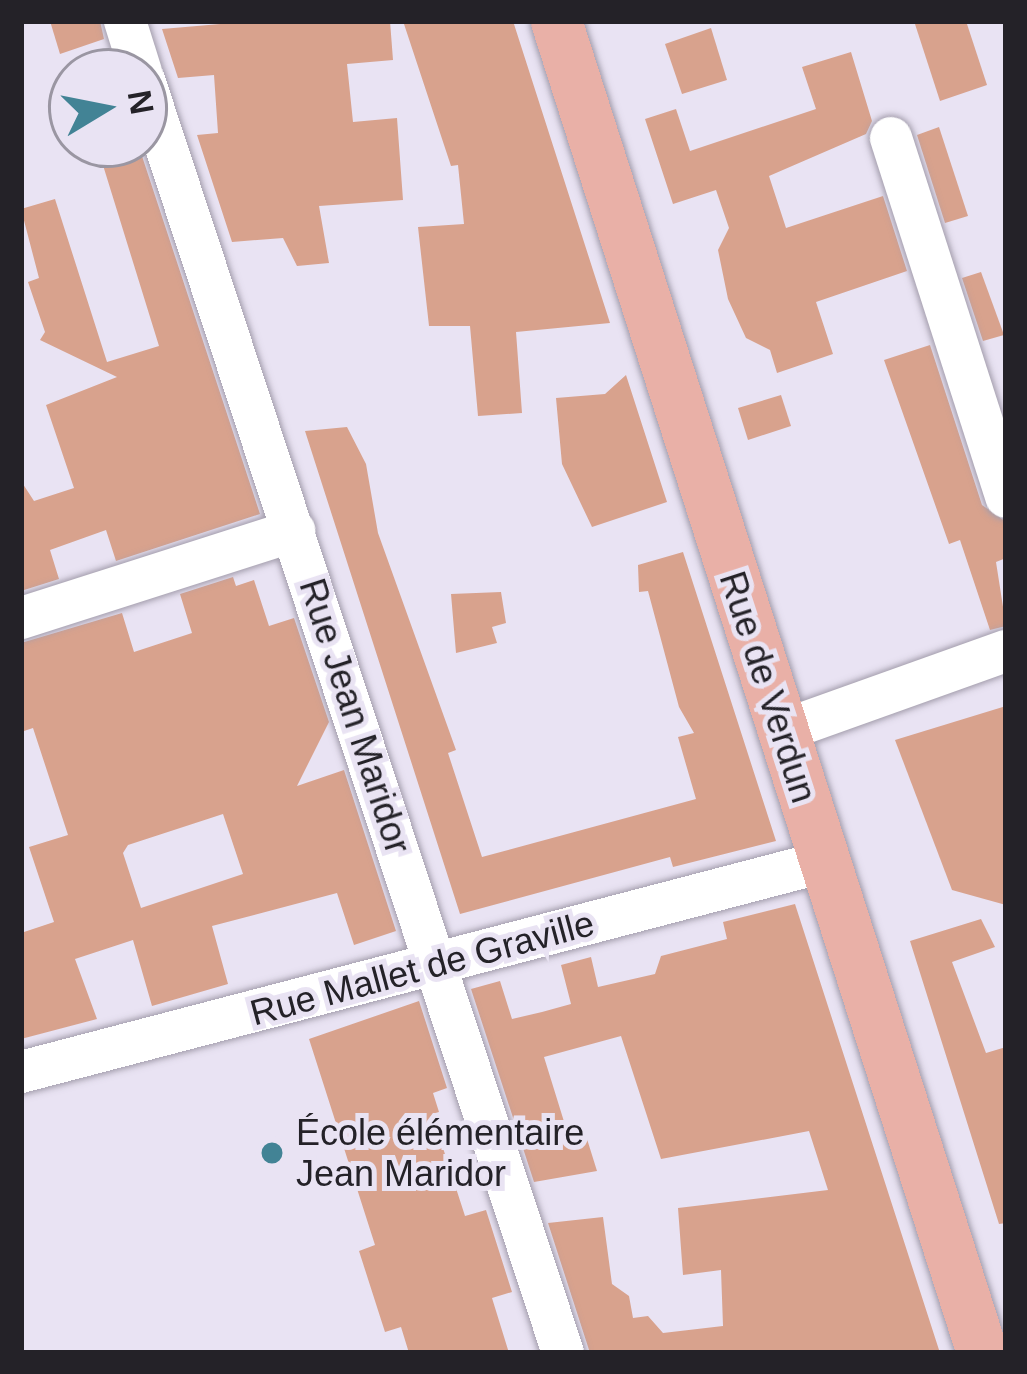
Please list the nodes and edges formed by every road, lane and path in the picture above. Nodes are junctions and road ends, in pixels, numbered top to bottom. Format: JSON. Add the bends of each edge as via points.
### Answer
{"nodes":[{"id":1,"x":556,"y":21,"type":"edge"},
{"id":2,"x":891,"y":138,"type":"dead end"},
{"id":3,"x":168,"y":151,"type":"edge"},
{"id":4,"x":1006,"y":497,"type":"edge"},
{"id":5,"x":294,"y":531,"type":"junction"},
{"id":6,"x":21,"y":618,"type":"edge"},
{"id":7,"x":1006,"y":651,"type":"edge"},
{"id":8,"x":782,"y":731,"type":"junction"},
{"id":9,"x":824,"y":862,"type":"junction"},
{"id":10,"x":438,"y":964,"type":"junction"},
{"id":11,"x":21,"y":1072,"type":"edge"},
{"id":12,"x":563,"y":1353,"type":"edge"},
{"id":13,"x":982,"y":1353,"type":"edge"}],
"edges":[{"from":1,"to":8,"type":"main road","name":"Rue de Verdun"},
{"from":2,"to":4,"type":"street"},
{"from":3,"to":5,"type":"street","name":"Rue Jean Maridor"},
{"from":5,"to":6,"type":"street"},
{"from":5,"to":10,"type":"street","name":"Rue Jean Maridor"},
{"from":7,"to":8,"type":"street"},
{"from":8,"to":9,"type":"main road","name":"Rue de Verdun"},
{"from":9,"to":10,"type":"street","name":"Rue Mallet de Graville"},
{"from":9,"to":13,"type":"main road","name":"Rue de Verdun"},
{"from":10,"to":11,"type":"street","name":"Rue Mallet de Graville"},
{"from":10,"to":12,"type":"street","name":"Rue Jean Maridor"}]}
